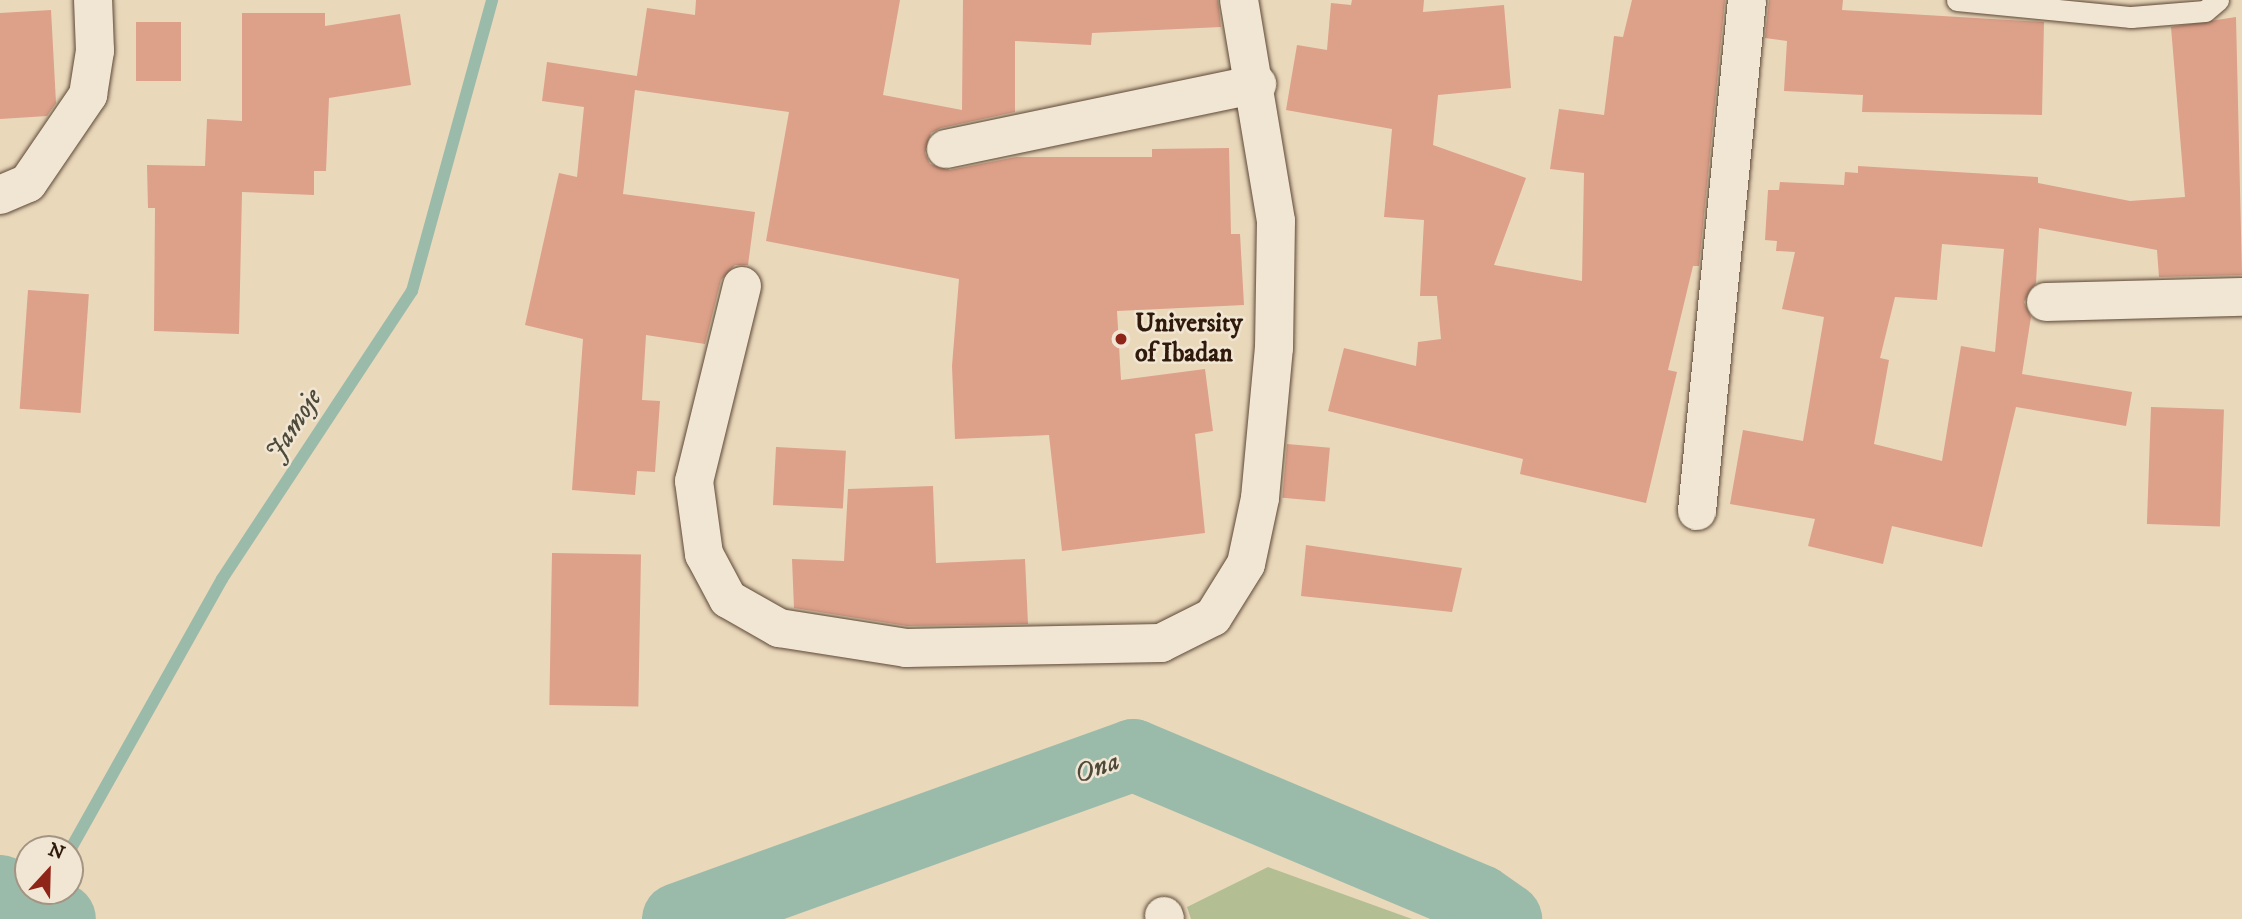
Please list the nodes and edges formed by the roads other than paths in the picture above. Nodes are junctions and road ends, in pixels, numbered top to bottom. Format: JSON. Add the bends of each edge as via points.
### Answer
{"nodes":[{"id":1,"x":93,"y":0,"type":"edge"},
{"id":2,"x":1239,"y":0,"type":"edge"},
{"id":3,"x":1746,"y":0,"type":"edge"},
{"id":4,"x":1957,"y":0,"type":"edge"},
{"id":5,"x":2218,"y":0,"type":"edge"},
{"id":6,"x":1257,"y":85,"type":"junction"},
{"id":7,"x":946,"y":149,"type":"dead end"},
{"id":8,"x":0,"y":195,"type":"edge"},
{"id":9,"x":742,"y":286,"type":"dead end"},
{"id":10,"x":2242,"y":297,"type":"edge"},
{"id":11,"x":2046,"y":302,"type":"dead end"},
{"id":12,"x":1698,"y":511,"type":"dead end"}],
"edges":[{"from":1,"to":8,"type":"street","via":[[96,51],[88,95],[28,183]]},
{"from":2,"to":6,"type":"street"},
{"from":3,"to":12,"type":"street"},
{"from":4,"to":5,"type":"lane","via":[[2131,17],[2205,11]]},
{"from":6,"to":7,"type":"street"},
{"from":6,"to":9,"type":"street","via":[[1276,221],[1260,498],[1246,564],[1213,617],[1161,643],[906,648],[842,642],[779,628],[728,598],[704,554],[694,481]]},
{"from":10,"to":11,"type":"street"}]}
